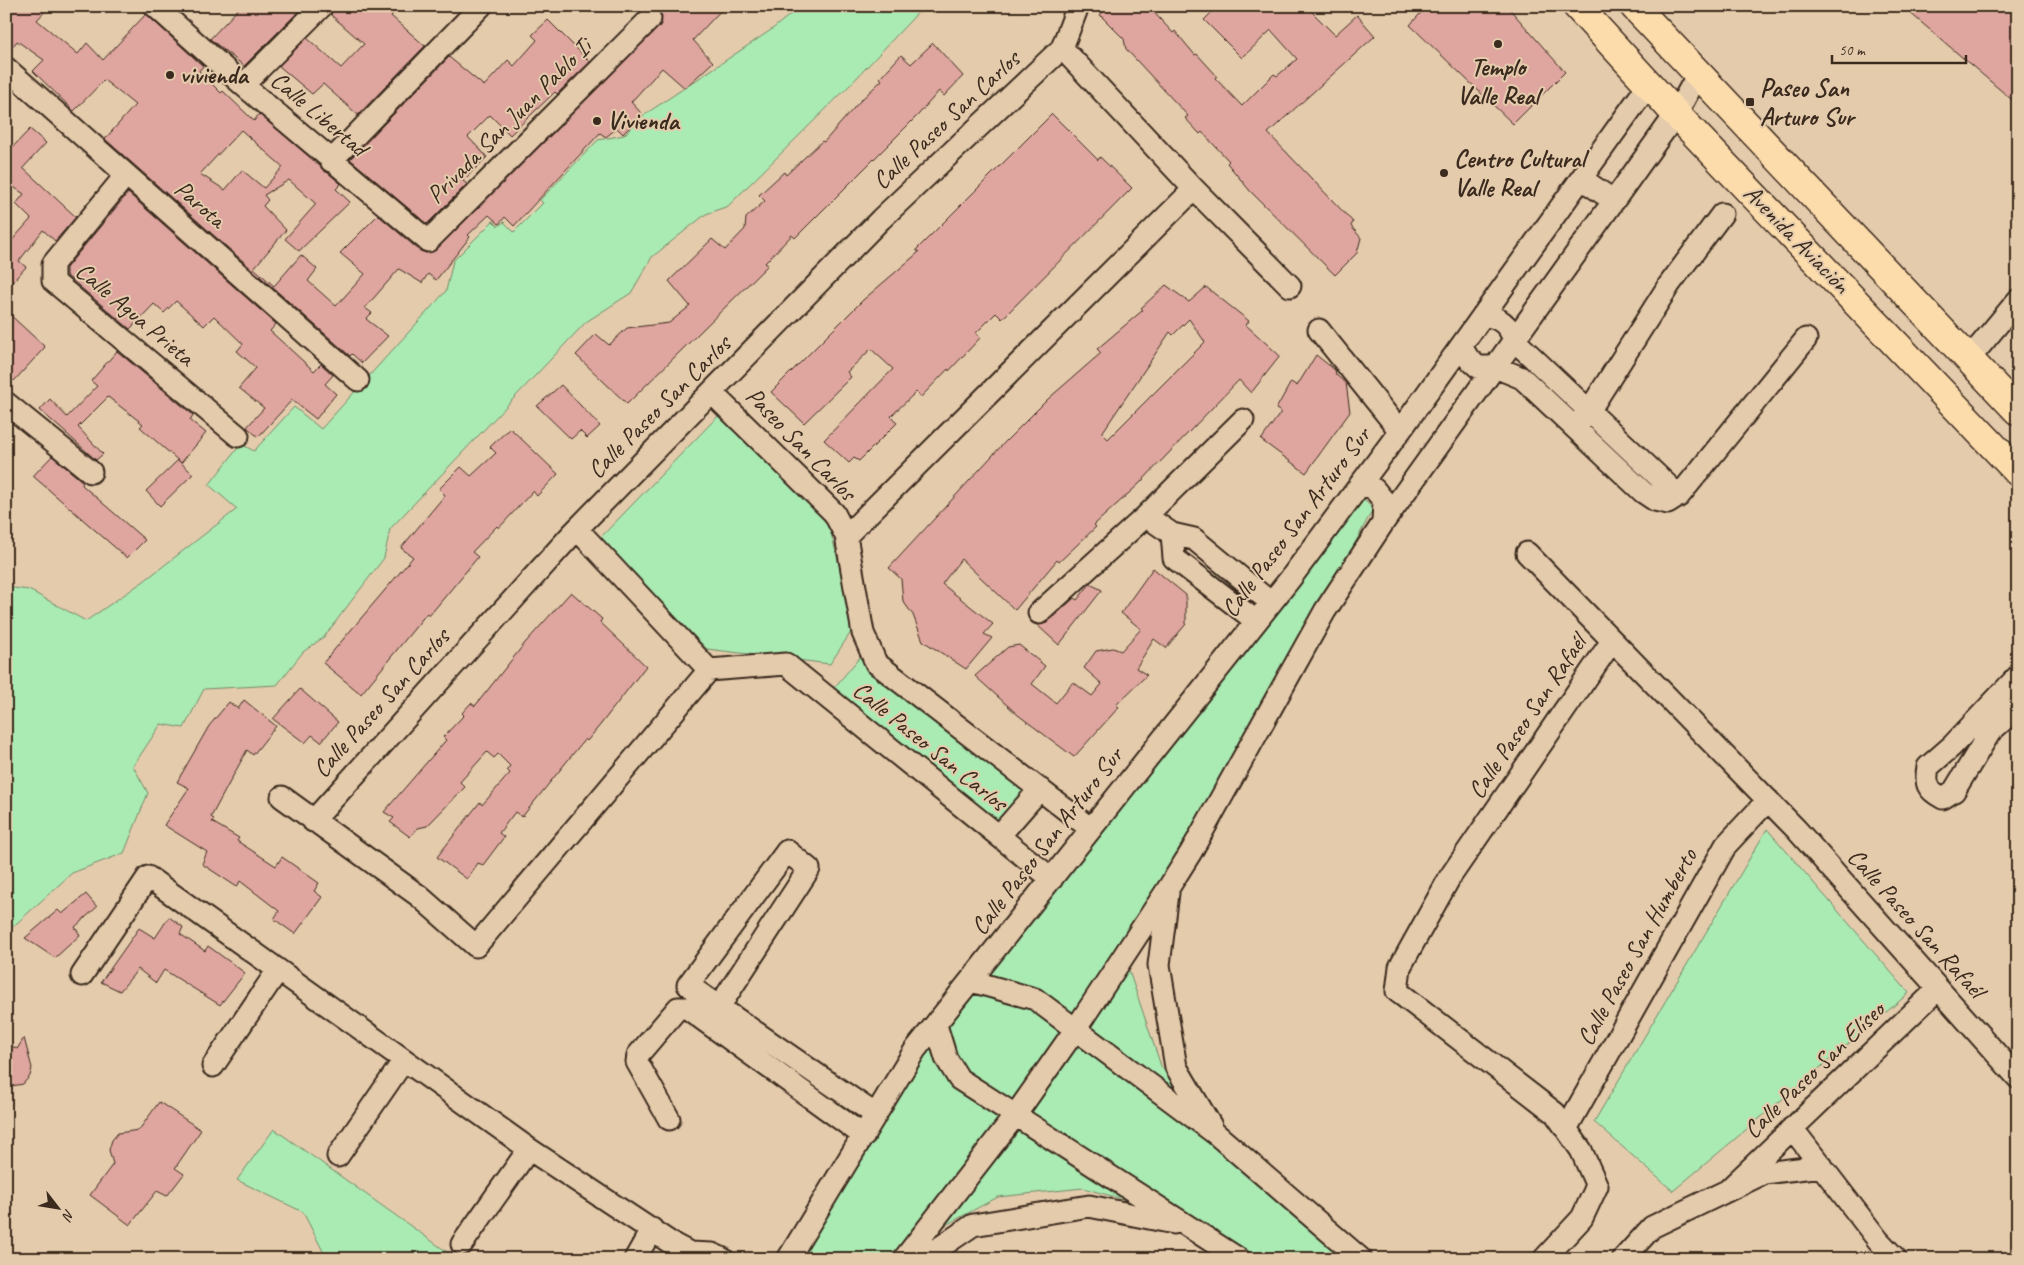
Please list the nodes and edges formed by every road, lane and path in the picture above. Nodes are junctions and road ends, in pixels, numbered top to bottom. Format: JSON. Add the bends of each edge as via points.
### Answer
{"nodes":[{"id":1,"x":155,"y":6,"type":"edge"},
{"id":2,"x":322,"y":6,"type":"edge"},
{"id":3,"x":481,"y":6,"type":"edge"},
{"id":4,"x":1078,"y":6,"type":"edge"},
{"id":5,"x":1578,"y":6,"type":"edge"},
{"id":6,"x":1634,"y":6,"type":"edge"},
{"id":7,"x":650,"y":19,"type":"dead end"},
{"id":8,"x":1062,"y":48,"type":"junction"},
{"id":9,"x":6,"y":68,"type":"edge"},
{"id":10,"x":1698,"y":74,"type":"junction"},
{"id":11,"x":1649,"y":84,"type":"junction"},
{"id":12,"x":243,"y":85,"type":"junction"},
{"id":13,"x":1676,"y":114,"type":"junction"},
{"id":14,"x":331,"y":161,"type":"junction"},
{"id":15,"x":126,"y":176,"type":"junction"},
{"id":16,"x":1582,"y":179,"type":"junction"},
{"id":17,"x":1194,"y":189,"type":"junction"},
{"id":18,"x":1614,"y":201,"type":"junction"},
{"id":19,"x":1722,"y":214,"type":"dead end"},
{"id":20,"x":428,"y":241,"type":"joint"},
{"id":21,"x":1290,"y":286,"type":"dead end"},
{"id":22,"x":2018,"y":300,"type":"edge"},
{"id":23,"x":1484,"y":315,"type":"junction"},
{"id":24,"x":1319,"y":330,"type":"dead end"},
{"id":25,"x":1806,"y":339,"type":"dead end"},
{"id":26,"x":1514,"y":340,"type":"junction"},
{"id":27,"x":1461,"y":346,"type":"junction"},
{"id":28,"x":1969,"y":358,"type":"junction"},
{"id":29,"x":1495,"y":367,"type":"junction"},
{"id":30,"x":358,"y":380,"type":"dead end"},
{"id":31,"x":712,"y":393,"type":"junction"},
{"id":32,"x":6,"y":403,"type":"edge"},
{"id":33,"x":2018,"y":411,"type":"edge"},
{"id":34,"x":1589,"y":412,"type":"junction"},
{"id":35,"x":1243,"y":420,"type":"dead end"},
{"id":36,"x":1575,"y":427,"type":"junction"},
{"id":37,"x":1400,"y":431,"type":"junction"},
{"id":38,"x":238,"y":436,"type":"dead end"},
{"id":39,"x":91,"y":472,"type":"dead end"},
{"id":40,"x":2018,"y":472,"type":"edge"},
{"id":41,"x":1361,"y":483,"type":"junction"},
{"id":42,"x":1679,"y":496,"type":"junction"},
{"id":43,"x":1146,"y":516,"type":"junction"},
{"id":44,"x":1383,"y":523,"type":"junction"},
{"id":45,"x":577,"y":529,"type":"junction"},
{"id":46,"x":1172,"y":534,"type":"junction"},
{"id":47,"x":846,"y":536,"type":"junction"},
{"id":48,"x":1527,"y":553,"type":"dead end"},
{"id":49,"x":1270,"y":602,"type":"junction"},
{"id":50,"x":1039,"y":613,"type":"dead end"},
{"id":51,"x":1256,"y":622,"type":"junction"},
{"id":52,"x":1612,"y":641,"type":"junction"},
{"id":53,"x":709,"y":670,"type":"junction"},
{"id":54,"x":2018,"y":676,"type":"edge"},
{"id":55,"x":2018,"y":707,"type":"edge"},
{"id":56,"x":1040,"y":789,"type":"junction"},
{"id":57,"x":282,"y":797,"type":"dead end"},
{"id":58,"x":1768,"y":800,"type":"junction"},
{"id":59,"x":313,"y":821,"type":"junction"},
{"id":60,"x":1091,"y":829,"type":"junction"},
{"id":61,"x":998,"y":836,"type":"junction"},
{"id":62,"x":1052,"y":879,"type":"junction"},
{"id":63,"x":1169,"y":886,"type":"junction"},
{"id":64,"x":278,"y":970,"type":"junction"},
{"id":65,"x":82,"y":975,"type":"dead end"},
{"id":66,"x":971,"y":981,"type":"junction"},
{"id":67,"x":1938,"y":989,"type":"junction"},
{"id":68,"x":719,"y":1007,"type":"junction"},
{"id":69,"x":936,"y":1025,"type":"junction"},
{"id":70,"x":1075,"y":1030,"type":"junction"},
{"id":71,"x":404,"y":1060,"type":"junction"},
{"id":72,"x":213,"y":1066,"type":"dead end"},
{"id":73,"x":2018,"y":1078,"type":"edge"},
{"id":74,"x":876,"y":1115,"type":"junction"},
{"id":75,"x":1014,"y":1117,"type":"junction"},
{"id":76,"x":669,"y":1119,"type":"dead end"},
{"id":77,"x":1792,"y":1128,"type":"junction"},
{"id":78,"x":1566,"y":1129,"type":"junction"},
{"id":79,"x":1216,"y":1134,"type":"junction"},
{"id":80,"x":864,"y":1136,"type":"junction"},
{"id":81,"x":529,"y":1149,"type":"junction"},
{"id":82,"x":338,"y":1156,"type":"dead end"},
{"id":83,"x":1822,"y":1166,"type":"junction"},
{"id":84,"x":1726,"y":1191,"type":"junction"},
{"id":85,"x":1186,"y":1226,"type":"junction"},
{"id":86,"x":652,"y":1229,"type":"junction"},
{"id":87,"x":462,"y":1244,"type":"dead end"},
{"id":88,"x":690,"y":1256,"type":"edge"},
{"id":89,"x":635,"y":1259,"type":"edge"},
{"id":90,"x":724,"y":1259,"type":"edge"},
{"id":91,"x":788,"y":1259,"type":"edge"},
{"id":92,"x":904,"y":1259,"type":"edge"},
{"id":93,"x":923,"y":1259,"type":"edge"},
{"id":94,"x":1239,"y":1259,"type":"edge"},
{"id":95,"x":1362,"y":1259,"type":"edge"},
{"id":96,"x":1544,"y":1259,"type":"edge"},
{"id":97,"x":1623,"y":1259,"type":"edge"},
{"id":98,"x":1896,"y":1259,"type":"edge"}],
"edges":[{"from":1,"to":12,"type":"street","name":"Calle Libertad"},
{"from":2,"to":12,"type":"street"},
{"from":3,"to":14,"type":"street"},
{"from":4,"to":8,"type":"street","name":"Calle Paseo San Carlos"},
{"from":5,"to":11,"type":"main road","name":"Avenida Aviación"},
{"from":6,"to":10,"type":"main road","name":"Avenida Aviación"},
{"from":7,"to":20,"type":"street","name":"Privada San Juan Pablo Ii"},
{"from":8,"to":17,"type":"street"},
{"from":8,"to":31,"type":"street","name":"Calle Paseo San Carlos","via":[[881,219]]},
{"from":9,"to":15,"type":"street","name":"Parota"},
{"from":10,"to":13,"type":"street"},
{"from":10,"to":28,"type":"main road","name":"Avenida Aviación"},
{"from":11,"to":13,"type":"main road","name":"Avenida Aviación"},
{"from":11,"to":16,"type":"street","name":"Calle Paseo San Arturo Sur"},
{"from":12,"to":14,"type":"street","name":"Calle Libertad"},
{"from":13,"to":18,"type":"street"},
{"from":13,"to":40,"type":"main road","name":"Avenida Aviación"},
{"from":14,"to":20,"type":"street","name":"Calle Libertad"},
{"from":15,"to":30,"type":"street","name":"Parota"},
{"from":15,"to":38,"type":"street","name":"Calle Agua Prieta","via":[[53,264],[53,281]]},
{"from":16,"to":18,"type":"street"},
{"from":16,"to":23,"type":"street","name":"Calle Paseo San Arturo Sur"},
{"from":17,"to":21,"type":"street"},
{"from":17,"to":47,"type":"street"},
{"from":18,"to":26,"type":"street"},
{"from":19,"to":34,"type":"street","via":[[1669,285]]},
{"from":22,"to":28,"type":"street"},
{"from":23,"to":26,"type":"street","via":[[1504,322]]},
{"from":23,"to":27,"type":"street","name":"Calle Paseo San Arturo Sur"},
{"from":24,"to":37,"type":"street"},
{"from":25,"to":42,"type":"street"},
{"from":26,"to":29,"type":"street"},
{"from":26,"to":34,"type":"street"},
{"from":27,"to":29,"type":"street","via":[[1478,367]]},
{"from":27,"to":37,"type":"street","name":"Calle Paseo San Arturo Sur"},
{"from":28,"to":33,"type":"main road","name":"Avenida Aviación"},
{"from":29,"to":36,"type":"street","via":[[1522,378]]},
{"from":29,"to":44,"type":"street"},
{"from":31,"to":45,"type":"street","name":"Calle Paseo San Carlos"},
{"from":31,"to":47,"type":"street","name":"Paseo San Carlos","via":[[834,513]]},
{"from":32,"to":39,"type":"street"},
{"from":34,"to":36,"type":"street"},
{"from":34,"to":42,"type":"street"},
{"from":35,"to":43,"type":"street"},
{"from":36,"to":42,"type":"street","via":[[1649,496],[1668,503]]},
{"from":37,"to":41,"type":"street","name":"Calle Paseo San Arturo Sur"},
{"from":41,"to":44,"type":"street","via":[[1374,489],[1384,501]]},
{"from":41,"to":49,"type":"street","name":"Calle Paseo San Arturo Sur"},
{"from":43,"to":46,"type":"street"},
{"from":43,"to":50,"type":"street"},
{"from":44,"to":63,"type":"street","via":[[1325,611]]},
{"from":45,"to":53,"type":"street"},
{"from":45,"to":59,"type":"street","name":"Calle Paseo San Carlos"},
{"from":46,"to":49,"type":"street","via":[[1194,539]]},
{"from":46,"to":51,"type":"street","via":[[1174,558]]},
{"from":47,"to":56,"type":"street","name":"Calle Paseo San Carlos","via":[[863,633],[876,663]]},
{"from":48,"to":52,"type":"street"},
{"from":49,"to":51,"type":"street","name":"Calle Paseo San Arturo Sur"},
{"from":51,"to":60,"type":"street","name":"Calle Paseo San Arturo Sur"},
{"from":52,"to":58,"type":"street","name":"Calle Paseo San Rafaél"},
{"from":52,"to":78,"type":"street","name":"Calle Paseo San Rafaél","via":[[1450,877],[1400,967],[1396,991],[1555,1113]]},
{"from":53,"to":59,"type":"street","via":[[476,946],[420,896]]},
{"from":53,"to":61,"type":"street","name":"Calle Paseo San Carlos","via":[[786,664]]},
{"from":54,"to":55,"type":"street","via":[[1928,767],[1925,782],[1931,792],[1942,798],[1954,791],[1990,732]]},
{"from":56,"to":60,"type":"street","name":"Calle Paseo San Carlos"},
{"from":56,"to":61,"type":"street"},
{"from":57,"to":59,"type":"street"},
{"from":58,"to":67,"type":"street","name":"Calle Paseo San Rafaél"},
{"from":58,"to":78,"type":"street","name":"Calle Paseo San Humberto","via":[[1726,845]]},
{"from":60,"to":62,"type":"street","name":"Calle Paseo San Arturo Sur"},
{"from":61,"to":62,"type":"street","name":"Calle Paseo San Carlos"},
{"from":62,"to":66,"type":"street","name":"Calle Paseo San Arturo Sur"},
{"from":63,"to":70,"type":"street"},
{"from":63,"to":79,"type":"street","via":[[1159,965],[1176,1067]]},
{"from":64,"to":65,"type":"street","via":[[148,877]]},
{"from":64,"to":71,"type":"street"},
{"from":64,"to":72,"type":"street"},
{"from":66,"to":69,"type":"street","name":"Calle Paseo San Arturo Sur"},
{"from":66,"to":70,"type":"street","via":[[1034,1000]]},
{"from":67,"to":73,"type":"street","name":"Calle Paseo San Rafaél"},
{"from":67,"to":77,"type":"street","name":"Calle Paseo San Elíseo"},
{"from":68,"to":68,"type":"street","via":[[809,869],[787,851],[688,985]]},
{"from":68,"to":74,"type":"street"},
{"from":69,"to":74,"type":"street","name":"Calle Paseo San Arturo Sur","via":[[915,1050]]},
{"from":69,"to":75,"type":"street","via":[[946,1058],[959,1079]]},
{"from":70,"to":75,"type":"street"},
{"from":70,"to":79,"type":"street"},
{"from":71,"to":81,"type":"street"},
{"from":71,"to":82,"type":"street"},
{"from":74,"to":80,"type":"street","name":"Calle Paseo San Arturo Sur"},
{"from":75,"to":85,"type":"street"},
{"from":75,"to":92,"type":"street"},
{"from":76,"to":80,"type":"street","via":[[637,1062],[638,1055],[678,1008],[687,1008]]},
{"from":77,"to":83,"type":"street"},
{"from":77,"to":84,"type":"street","name":"Calle Paseo San Elíseo"},
{"from":78,"to":96,"type":"street","name":"Calle Paseo San Rafaél","via":[[1581,1150],[1598,1186],[1582,1218]]},
{"from":79,"to":95,"type":"street"},
{"from":80,"to":91,"type":"street","name":"Calle Paseo San Arturo Sur"},
{"from":81,"to":86,"type":"street"},
{"from":81,"to":87,"type":"street"},
{"from":83,"to":84,"type":"street","via":[[1764,1173]]},
{"from":83,"to":98,"type":"street"},
{"from":84,"to":97,"type":"street","via":[[1652,1227]]},
{"from":85,"to":93,"type":"street","via":[[1089,1206],[973,1225]]},
{"from":85,"to":94,"type":"street"},
{"from":86,"to":88,"type":"street"},
{"from":86,"to":89,"type":"street"},
{"from":88,"to":90,"type":"street","via":[[712,1254]]}]}
